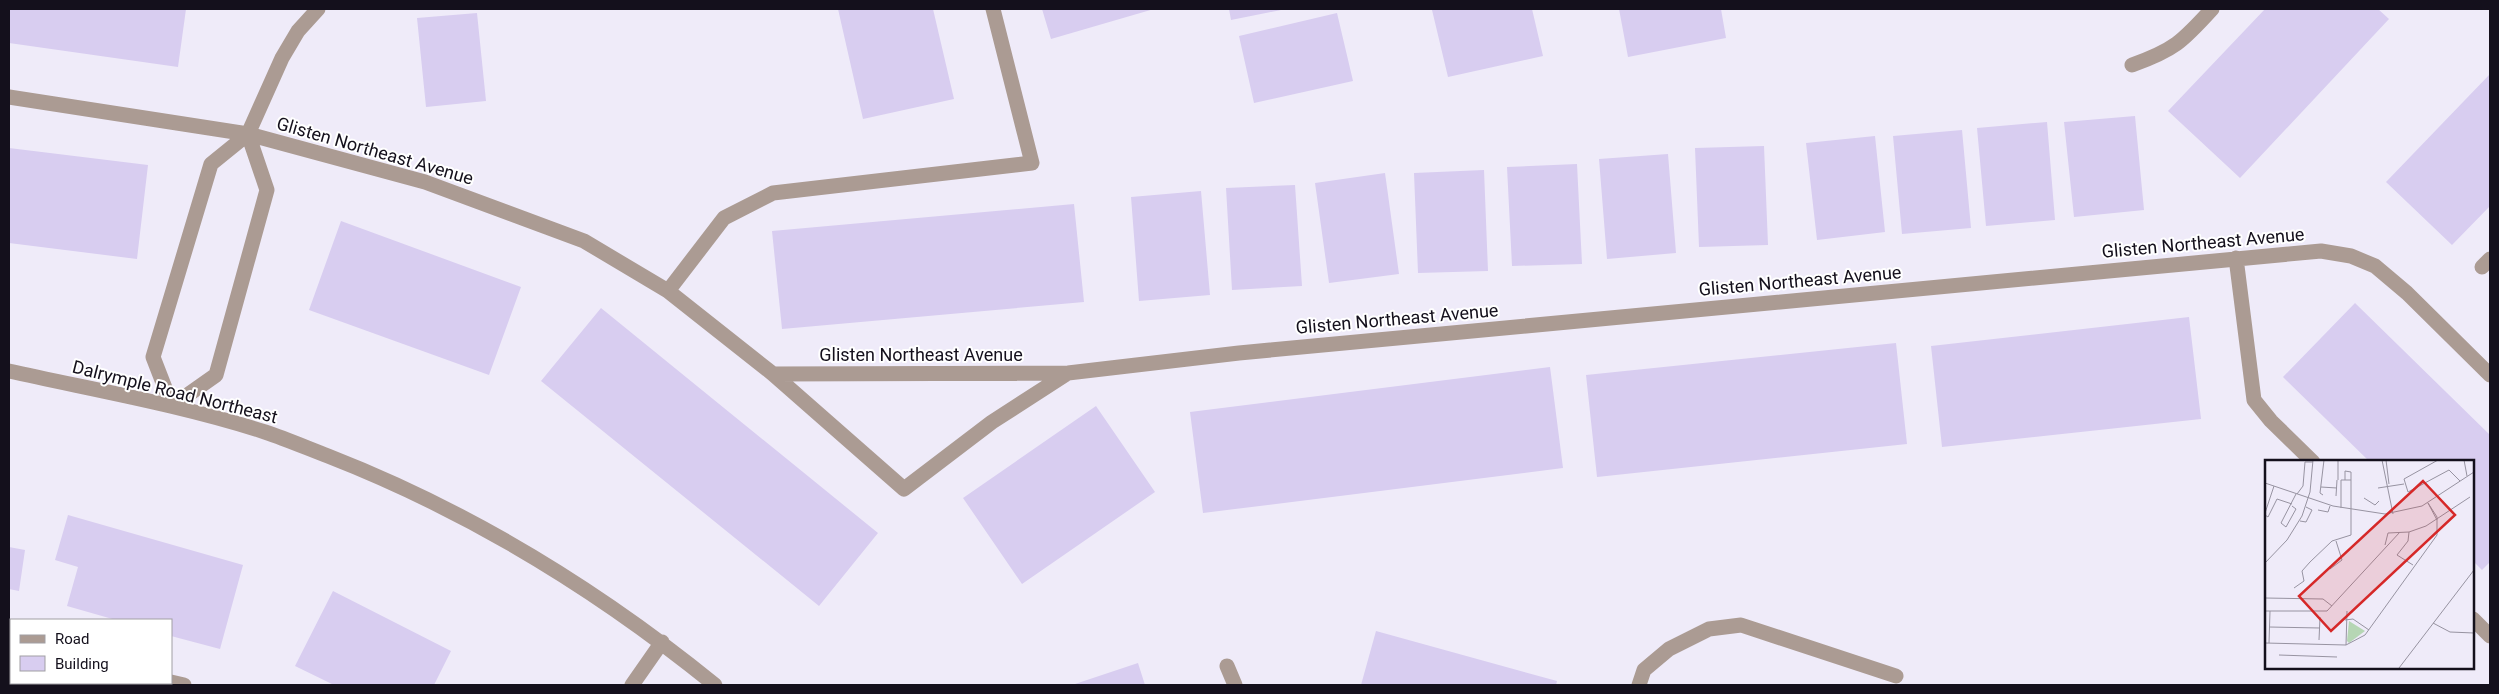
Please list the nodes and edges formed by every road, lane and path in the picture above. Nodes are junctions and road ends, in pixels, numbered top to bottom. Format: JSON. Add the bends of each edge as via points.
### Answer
{"nodes":[{"id":1,"x":318,"y":9,"type":"edge"},
{"id":2,"x":993,"y":9,"type":"edge"},
{"id":3,"x":2212,"y":9,"type":"edge"},
{"id":4,"x":2132,"y":65,"type":"dead end"},
{"id":5,"x":9,"y":97,"type":"edge"},
{"id":6,"x":248,"y":134,"type":"junction"},
{"id":7,"x":2236,"y":258,"type":"junction"},
{"id":8,"x":668,"y":290,"type":"junction"},
{"id":9,"x":9,"y":371,"type":"edge"},
{"id":10,"x":1068,"y":373,"type":"junction"},
{"id":11,"x":773,"y":374,"type":"junction"},
{"id":12,"x":2490,"y":375,"type":"edge"},
{"id":13,"x":172,"y":406,"type":"junction"},
{"id":14,"x":2311,"y":460,"type":"edge"},
{"id":15,"x":2474,"y":620,"type":"edge"},
{"id":16,"x":2490,"y":636,"type":"edge"},
{"id":17,"x":662,"y":642,"type":"junction"},
{"id":18,"x":1228,"y":666,"type":"dead end"},
{"id":19,"x":1896,"y":676,"type":"dead end"},
{"id":20,"x":632,"y":685,"type":"edge"},
{"id":21,"x":715,"y":685,"type":"edge"},
{"id":22,"x":1236,"y":685,"type":"edge"},
{"id":23,"x":1639,"y":685,"type":"edge"}],
"edges":[{"from":1,"to":6,"type":"street","via":[[298,31],[282,58]]},
{"from":2,"to":8,"type":"street","via":[[1032,163],[773,193],[724,218]]},
{"from":3,"to":4,"type":"street","via":[[2184,40],[2164,54]]},
{"from":5,"to":6,"type":"street","name":"Glisten Northeast Avenue"},
{"from":6,"to":8,"type":"street","name":"Glisten Northeast Avenue","via":[[425,182],[575,238]]},
{"from":6,"to":13,"type":"street","via":[[211,164],[153,356]]},
{"from":6,"to":13,"type":"street","via":[[268,190],[216,374]]},
{"from":7,"to":10,"type":"street","name":"Glisten Northeast Avenue","via":[[1239,353]]},
{"from":7,"to":12,"type":"street","name":"Glisten Northeast Avenue","via":[[2321,251],[2351,256],[2375,266]]},
{"from":7,"to":14,"type":"street","via":[[2254,400]]},
{"from":8,"to":11,"type":"street","name":"Glisten Northeast Avenue"},
{"from":9,"to":13,"type":"street","name":"Dalrymple Road Northeast"},
{"from":10,"to":11,"type":"street","name":"Glisten Northeast Avenue"},
{"from":10,"to":11,"type":"street","name":"Glisten Northeast Avenue","via":[[992,422],[904,489]]},
{"from":13,"to":17,"type":"street","name":"Dalrymple Road Northeast","via":[[266,432],[379,476],[468,518],[573,580]]},
{"from":15,"to":16,"type":"street"},
{"from":17,"to":20,"type":"street"},
{"from":17,"to":21,"type":"street","name":"Dalrymple Road Northeast"},
{"from":18,"to":22,"type":"street"},
{"from":19,"to":23,"type":"street","via":[[1740,625],[1709,629],[1669,649],[1644,670]]}]}
